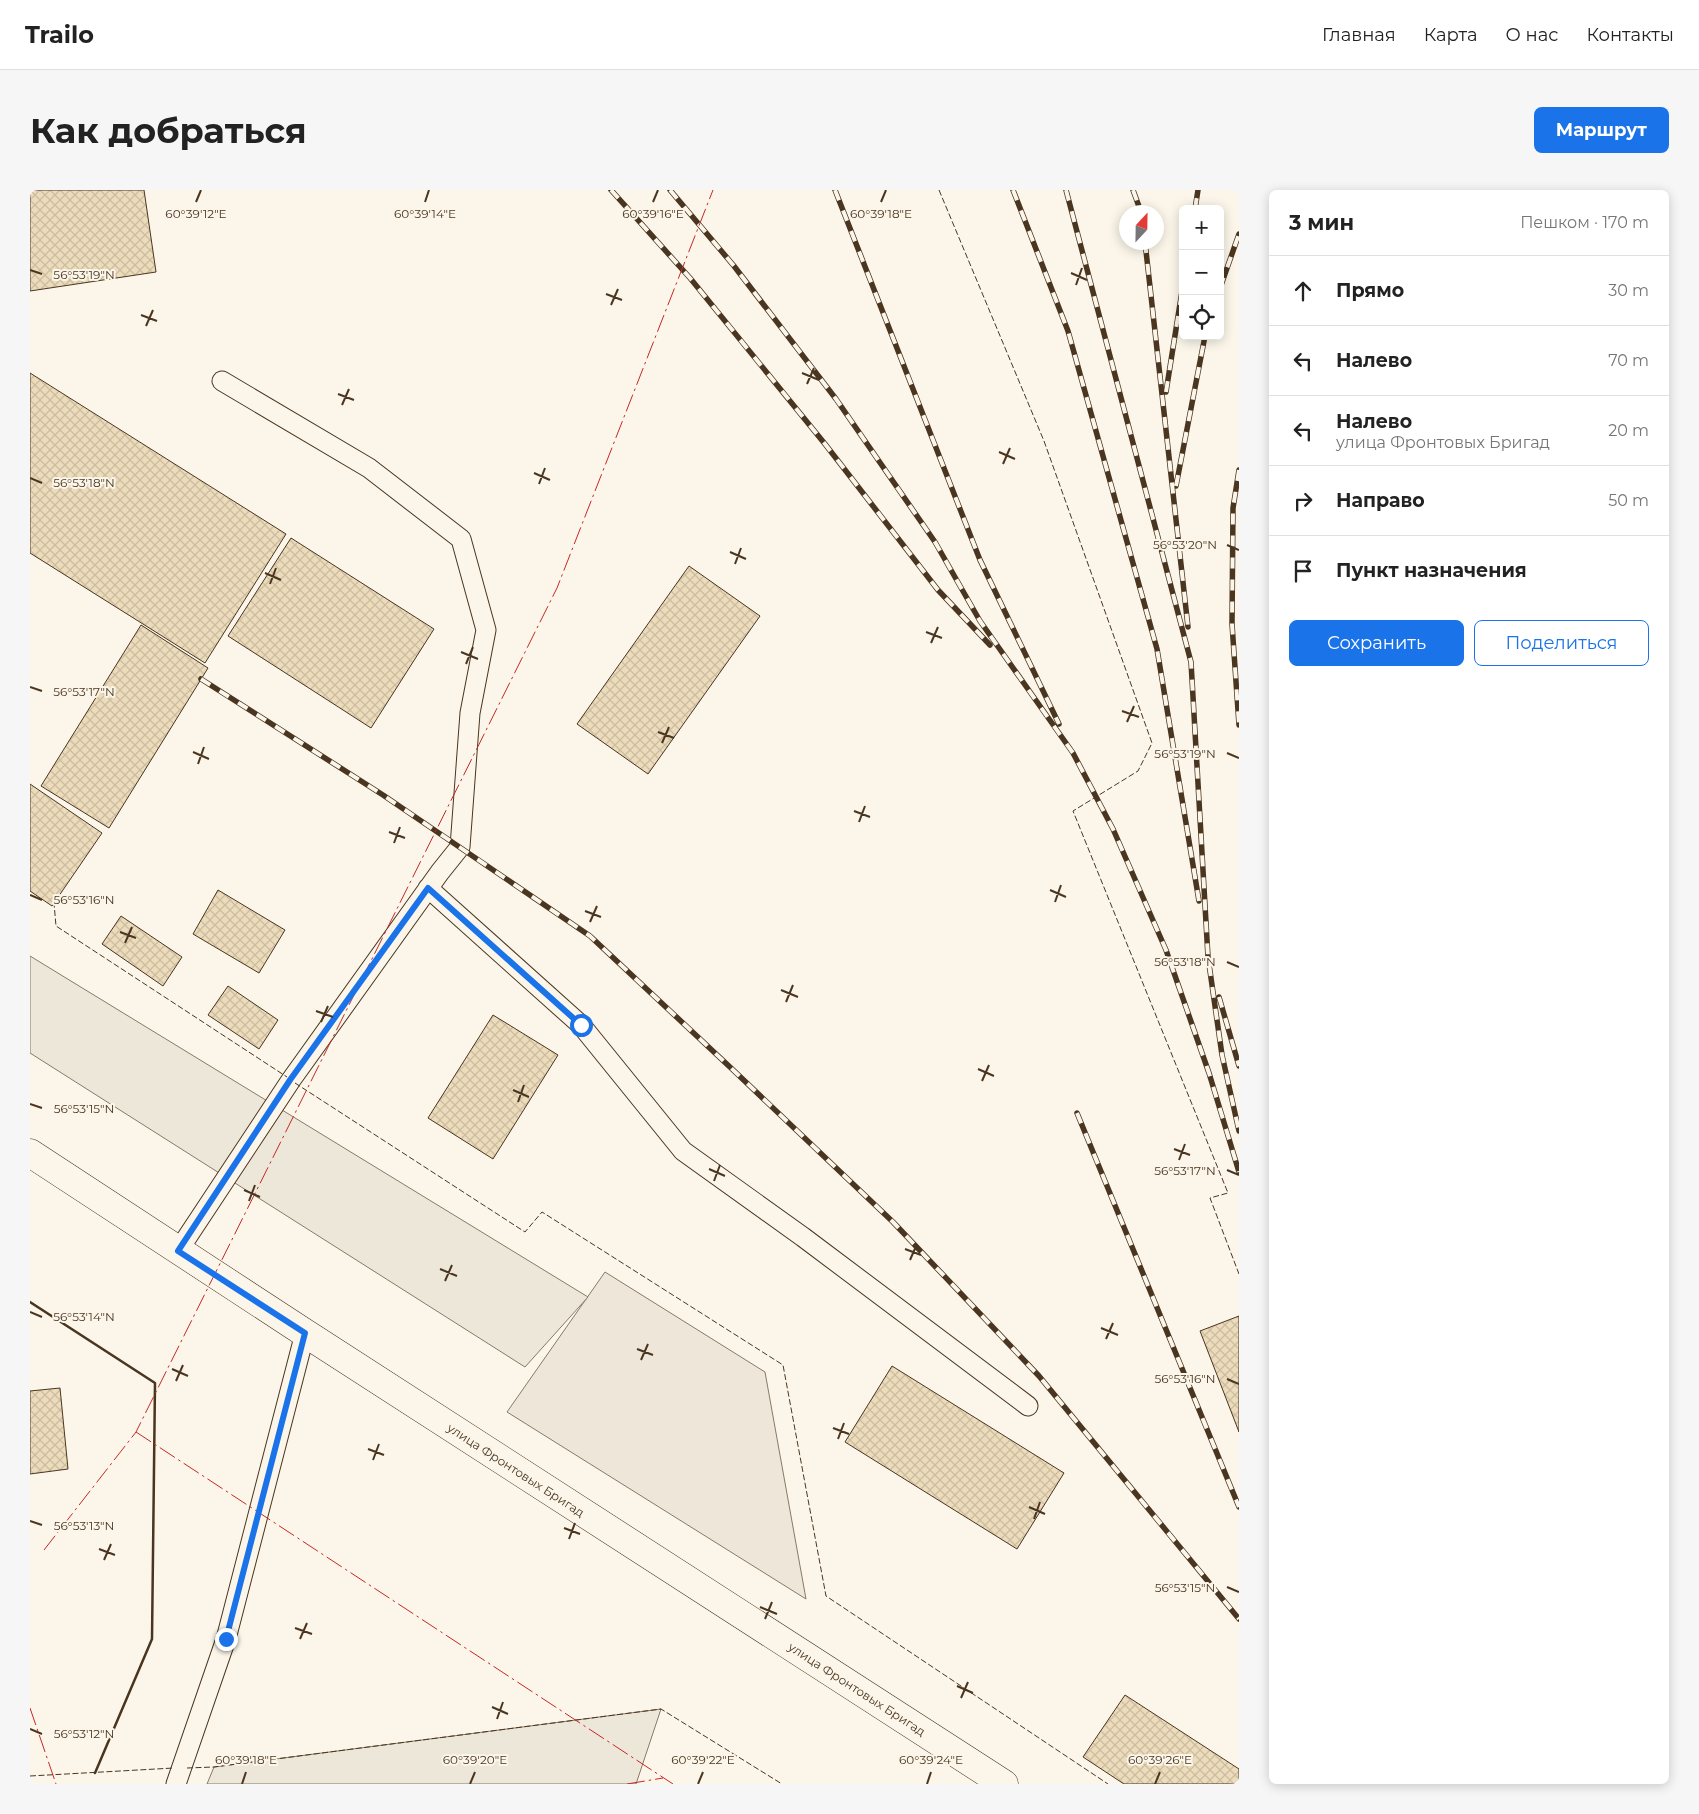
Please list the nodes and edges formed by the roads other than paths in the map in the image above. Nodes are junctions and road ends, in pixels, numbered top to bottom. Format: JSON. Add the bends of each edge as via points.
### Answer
{"nodes":[{"id":1,"x":222,"y":381,"type":"dead end"},
{"id":2,"x":428,"y":888,"type":"junction"},
{"id":3,"x":30,"y":1153,"type":"edge"},
{"id":4,"x":178,"y":1251,"type":"junction"},
{"id":5,"x":305,"y":1333,"type":"junction"},
{"id":6,"x":1028,"y":1406,"type":"dead end"},
{"id":7,"x":176,"y":1784,"type":"edge"},
{"id":8,"x":1004,"y":1784,"type":"edge"}],
"edges":[{"from":1,"to":2,"type":"lane","via":[[369,468],[460,539],[486,630],[470,713],[460,847]]},
{"from":2,"to":4,"type":"lane","via":[[290,1080]]},
{"from":2,"to":6,"type":"lane","via":[[581,1025],[683,1151]]},
{"from":3,"to":4,"type":"main road","name":"улица Фронтовых Бригад"},
{"from":4,"to":5,"type":"main road","name":"улица Фронтовых Бригад"},
{"from":5,"to":7,"type":"lane","via":[[226,1639]]},
{"from":5,"to":8,"type":"main road","name":"улица Фронтовых Бригад"}]}
